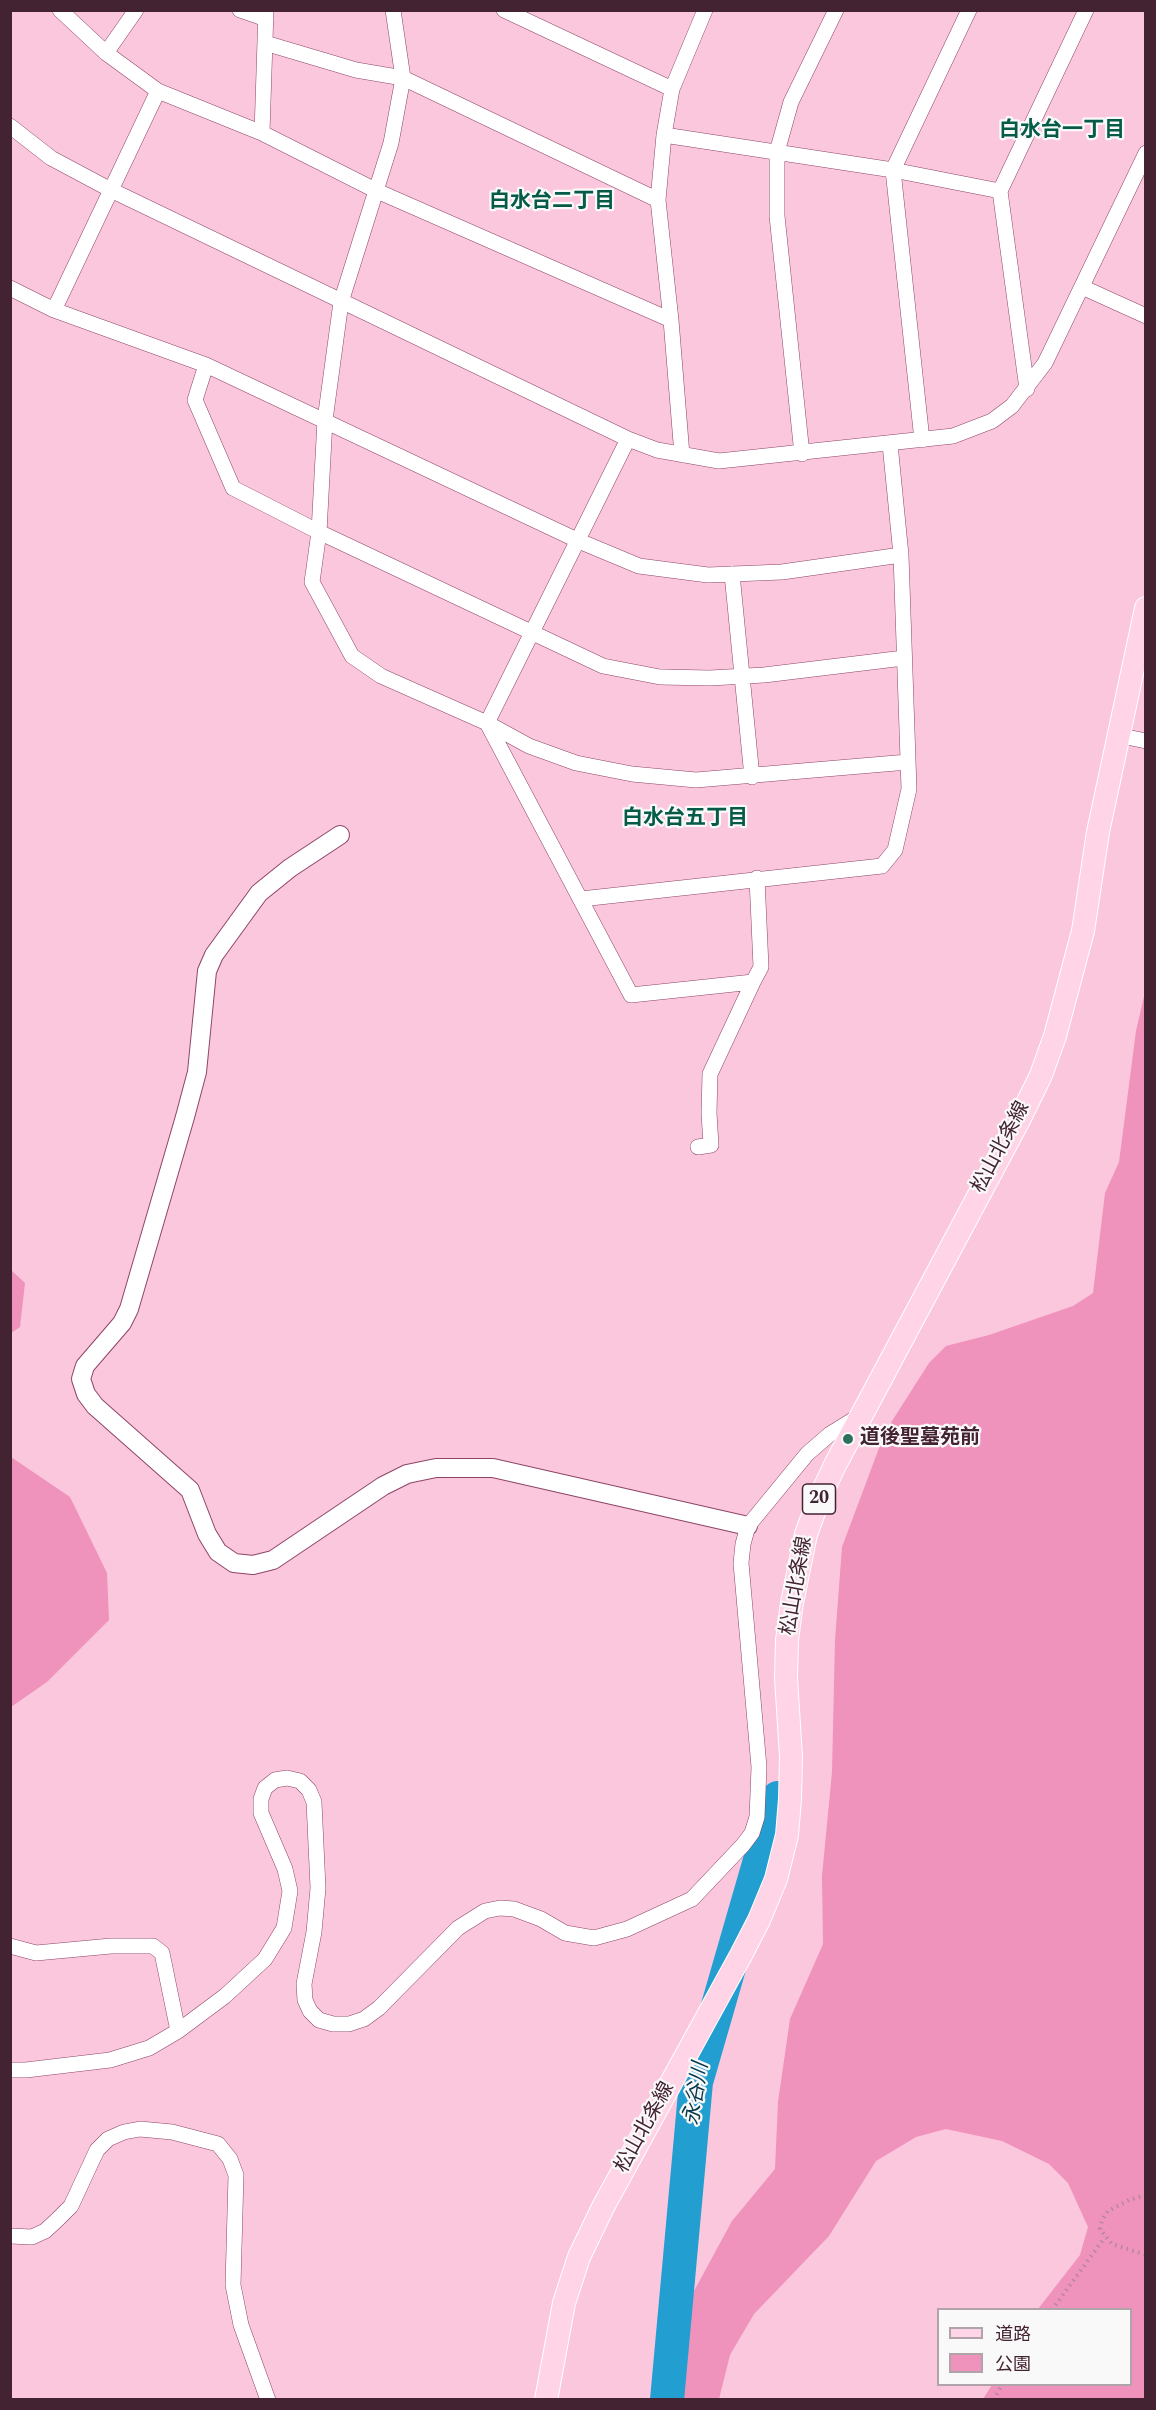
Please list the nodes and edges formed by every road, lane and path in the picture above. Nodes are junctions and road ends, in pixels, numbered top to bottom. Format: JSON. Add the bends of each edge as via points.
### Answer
{"nodes":[{"id":1,"x":60,"y":10,"type":"edge"},
{"id":2,"x":136,"y":10,"type":"edge"},
{"id":3,"x":240,"y":10,"type":"edge"},
{"id":4,"x":393,"y":10,"type":"edge"},
{"id":5,"x":504,"y":10,"type":"edge"},
{"id":6,"x":705,"y":10,"type":"edge"},
{"id":7,"x":836,"y":10,"type":"edge"},
{"id":8,"x":969,"y":10,"type":"edge"},
{"id":9,"x":1086,"y":10,"type":"edge"},
{"id":10,"x":266,"y":15,"type":"edge"},
{"id":11,"x":265,"y":43,"type":"junction"},
{"id":12,"x":106,"y":53,"type":"junction"},
{"id":13,"x":403,"y":78,"type":"junction"},
{"id":14,"x":672,"y":89,"type":"junction"},
{"id":15,"x":158,"y":91,"type":"junction"},
{"id":16,"x":10,"y":126,"type":"edge"},
{"id":17,"x":262,"y":133,"type":"junction"},
{"id":18,"x":664,"y":135,"type":"junction"},
{"id":19,"x":777,"y":152,"type":"junction"},
{"id":20,"x":1146,"y":153,"type":"edge"},
{"id":21,"x":893,"y":170,"type":"junction"},
{"id":22,"x":111,"y":190,"type":"junction"},
{"id":23,"x":377,"y":191,"type":"junction"},
{"id":24,"x":1000,"y":191,"type":"junction"},
{"id":25,"x":658,"y":200,"type":"junction"},
{"id":26,"x":1082,"y":287,"type":"junction"},
{"id":27,"x":10,"y":288,"type":"edge"},
{"id":28,"x":341,"y":302,"type":"junction"},
{"id":29,"x":54,"y":310,"type":"junction"},
{"id":30,"x":1146,"y":316,"type":"edge"},
{"id":31,"x":671,"y":320,"type":"junction"},
{"id":32,"x":206,"y":365,"type":"junction"},
{"id":33,"x":1027,"y":388,"type":"junction"},
{"id":34,"x":326,"y":420,"type":"junction"},
{"id":35,"x":628,"y":439,"type":"junction"},
{"id":36,"x":922,"y":440,"type":"junction"},
{"id":37,"x":890,"y":444,"type":"junction"},
{"id":38,"x":802,"y":454,"type":"junction"},
{"id":39,"x":682,"y":455,"type":"junction"},
{"id":40,"x":319,"y":532,"type":"junction"},
{"id":41,"x":579,"y":541,"type":"junction"},
{"id":42,"x":901,"y":555,"type":"junction"},
{"id":43,"x":732,"y":574,"type":"junction"},
{"id":44,"x":1146,"y":608,"type":"edge"},
{"id":45,"x":530,"y":632,"type":"junction"},
{"id":46,"x":904,"y":658,"type":"junction"},
{"id":47,"x":742,"y":676,"type":"junction"},
{"id":48,"x":487,"y":723,"type":"junction"},
{"id":49,"x":1117,"y":735,"type":"junction"},
{"id":50,"x":1146,"y":741,"type":"edge"},
{"id":51,"x":908,"y":762,"type":"junction"},
{"id":52,"x":752,"y":777,"type":"junction"},
{"id":53,"x":340,"y":835,"type":"dead end"},
{"id":54,"x":757,"y":878,"type":"junction"},
{"id":55,"x":581,"y":899,"type":"junction"},
{"id":56,"x":753,"y":982,"type":"junction"},
{"id":57,"x":698,"y":1147,"type":"dead end"},
{"id":58,"x":862,"y":1414,"type":"junction"},
{"id":59,"x":748,"y":1526,"type":"junction"},
{"id":60,"x":10,"y":1946,"type":"edge"},
{"id":61,"x":178,"y":2031,"type":"junction"},
{"id":62,"x":10,"y":2070,"type":"edge"},
{"id":63,"x":1146,"y":2195,"type":"edge"},
{"id":64,"x":10,"y":2236,"type":"edge"},
{"id":65,"x":1105,"y":2237,"type":"junction"},
{"id":66,"x":1146,"y":2255,"type":"edge"},
{"id":67,"x":1053,"y":2308,"type":"edge"},
{"id":68,"x":1001,"y":2386,"type":"edge"},
{"id":69,"x":268,"y":2400,"type":"edge"},
{"id":70,"x":546,"y":2400,"type":"edge"},
{"id":71,"x":994,"y":2400,"type":"edge"}],
"edges":[{"from":1,"to":12,"type":"street"},
{"from":2,"to":12,"type":"street"},
{"from":3,"to":10,"type":"street"},
{"from":4,"to":13,"type":"street"},
{"from":5,"to":14,"type":"street"},
{"from":6,"to":14,"type":"street"},
{"from":7,"to":19,"type":"street","via":[[791,102]]},
{"from":8,"to":21,"type":"street"},
{"from":9,"to":24,"type":"street"},
{"from":10,"to":11,"type":"street"},
{"from":11,"to":13,"type":"street","via":[[356,70]]},
{"from":11,"to":17,"type":"street"},
{"from":12,"to":15,"type":"street"},
{"from":13,"to":23,"type":"street"},
{"from":13,"to":25,"type":"street"},
{"from":14,"to":18,"type":"street"},
{"from":15,"to":17,"type":"street"},
{"from":15,"to":22,"type":"street"},
{"from":16,"to":22,"type":"street","via":[[51,158]]},
{"from":17,"to":23,"type":"street"},
{"from":18,"to":19,"type":"street"},
{"from":18,"to":25,"type":"street"},
{"from":19,"to":21,"type":"street"},
{"from":19,"to":38,"type":"street","via":[[777,216]]},
{"from":20,"to":26,"type":"street"},
{"from":21,"to":24,"type":"street"},
{"from":21,"to":36,"type":"street"},
{"from":22,"to":28,"type":"street"},
{"from":22,"to":29,"type":"street"},
{"from":23,"to":28,"type":"street"},
{"from":23,"to":31,"type":"street"},
{"from":24,"to":33,"type":"street"},
{"from":25,"to":31,"type":"street"},
{"from":26,"to":30,"type":"street"},
{"from":26,"to":33,"type":"street","via":[[1046,363]]},
{"from":27,"to":29,"type":"street"},
{"from":28,"to":34,"type":"street"},
{"from":28,"to":35,"type":"street"},
{"from":29,"to":32,"type":"street"},
{"from":31,"to":39,"type":"street"},
{"from":32,"to":34,"type":"street"},
{"from":32,"to":40,"type":"street","via":[[195,400],[233,488]]},
{"from":33,"to":36,"type":"street","via":[[992,421],[953,436]]},
{"from":34,"to":40,"type":"street"},
{"from":34,"to":41,"type":"street"},
{"from":35,"to":39,"type":"street"},
{"from":35,"to":41,"type":"street"},
{"from":36,"to":37,"type":"street"},
{"from":37,"to":38,"type":"street"},
{"from":37,"to":42,"type":"street"},
{"from":38,"to":39,"type":"street","via":[[719,461]]},
{"from":40,"to":45,"type":"street"},
{"from":40,"to":48,"type":"street","via":[[312,582],[352,656],[381,676]]},
{"from":41,"to":43,"type":"street","via":[[639,566],[708,575]]},
{"from":41,"to":45,"type":"street"},
{"from":42,"to":43,"type":"street","via":[[782,572]]},
{"from":42,"to":46,"type":"street"},
{"from":43,"to":47,"type":"street"},
{"from":44,"to":49,"type":"main road","name":"松山北条線","number":"20"},
{"from":45,"to":47,"type":"street","via":[[603,666],[660,677]]},
{"from":45,"to":48,"type":"street"},
{"from":46,"to":47,"type":"street"},
{"from":46,"to":51,"type":"street"},
{"from":47,"to":52,"type":"street"},
{"from":48,"to":52,"type":"street","via":[[529,746],[598,768],[696,780]]},
{"from":48,"to":55,"type":"street"},
{"from":49,"to":50,"type":"street"},
{"from":49,"to":58,"type":"main road","name":"松山北条線","number":"20","via":[[1083,931],[1052,1046],[1020,1118]]},
{"from":51,"to":52,"type":"street"},
{"from":51,"to":54,"type":"street","via":[[909,789],[895,850],[882,866]]},
{"from":53,"to":59,"type":"street","via":[[259,893],[214,955],[207,971],[197,1072],[182,1129],[129,1309],[122,1323],[85,1366],[81,1379],[86,1394],[190,1490],[207,1534],[218,1552],[234,1563],[253,1565],[273,1560],[383,1486],[407,1474],[436,1468],[493,1468]]},
{"from":54,"to":55,"type":"street"},
{"from":54,"to":56,"type":"street","via":[[761,967]]},
{"from":55,"to":56,"type":"street","via":[[631,995]]},
{"from":56,"to":57,"type":"street","via":[[710,1074],[711,1145]]},
{"from":58,"to":59,"type":"street","via":[[807,1454]]},
{"from":58,"to":70,"type":"main road","name":"松山北条線","number":"20","via":[[819,1499],[806,1534],[794,1593],[786,1678],[790,1799],[787,1834],[776,1879],[741,1955],[579,2257],[564,2303]]},
{"from":59,"to":61,"type":"street","via":[[741,1563],[759,1767],[757,1817],[752,1833],[692,1899],[627,1929],[594,1938],[565,1933],[541,1918],[514,1909],[485,1911],[458,1928],[372,2013],[349,2024],[333,2024],[319,2020],[305,2000],[318,1888],[314,1802],[300,1781],[275,1780],[265,1788],[261,1813],[290,1891],[284,1928],[249,1976]]},
{"from":60,"to":61,"type":"street","via":[[36,1953],[153,1946],[162,1953]]},
{"from":61,"to":62,"type":"street","via":[[149,2048],[110,2060]]},
{"from":63,"to":65,"type":"path","via":[[1108,2211],[1100,2229]]},
{"from":64,"to":69,"type":"street","via":[[32,2237],[57,2220],[71,2206],[97,2150],[108,2139],[141,2129],[218,2144],[236,2175],[233,2285],[241,2325]]},
{"from":65,"to":66,"type":"path","via":[[1112,2244]]},
{"from":65,"to":67,"type":"path"},
{"from":68,"to":71,"type":"path"}]}
